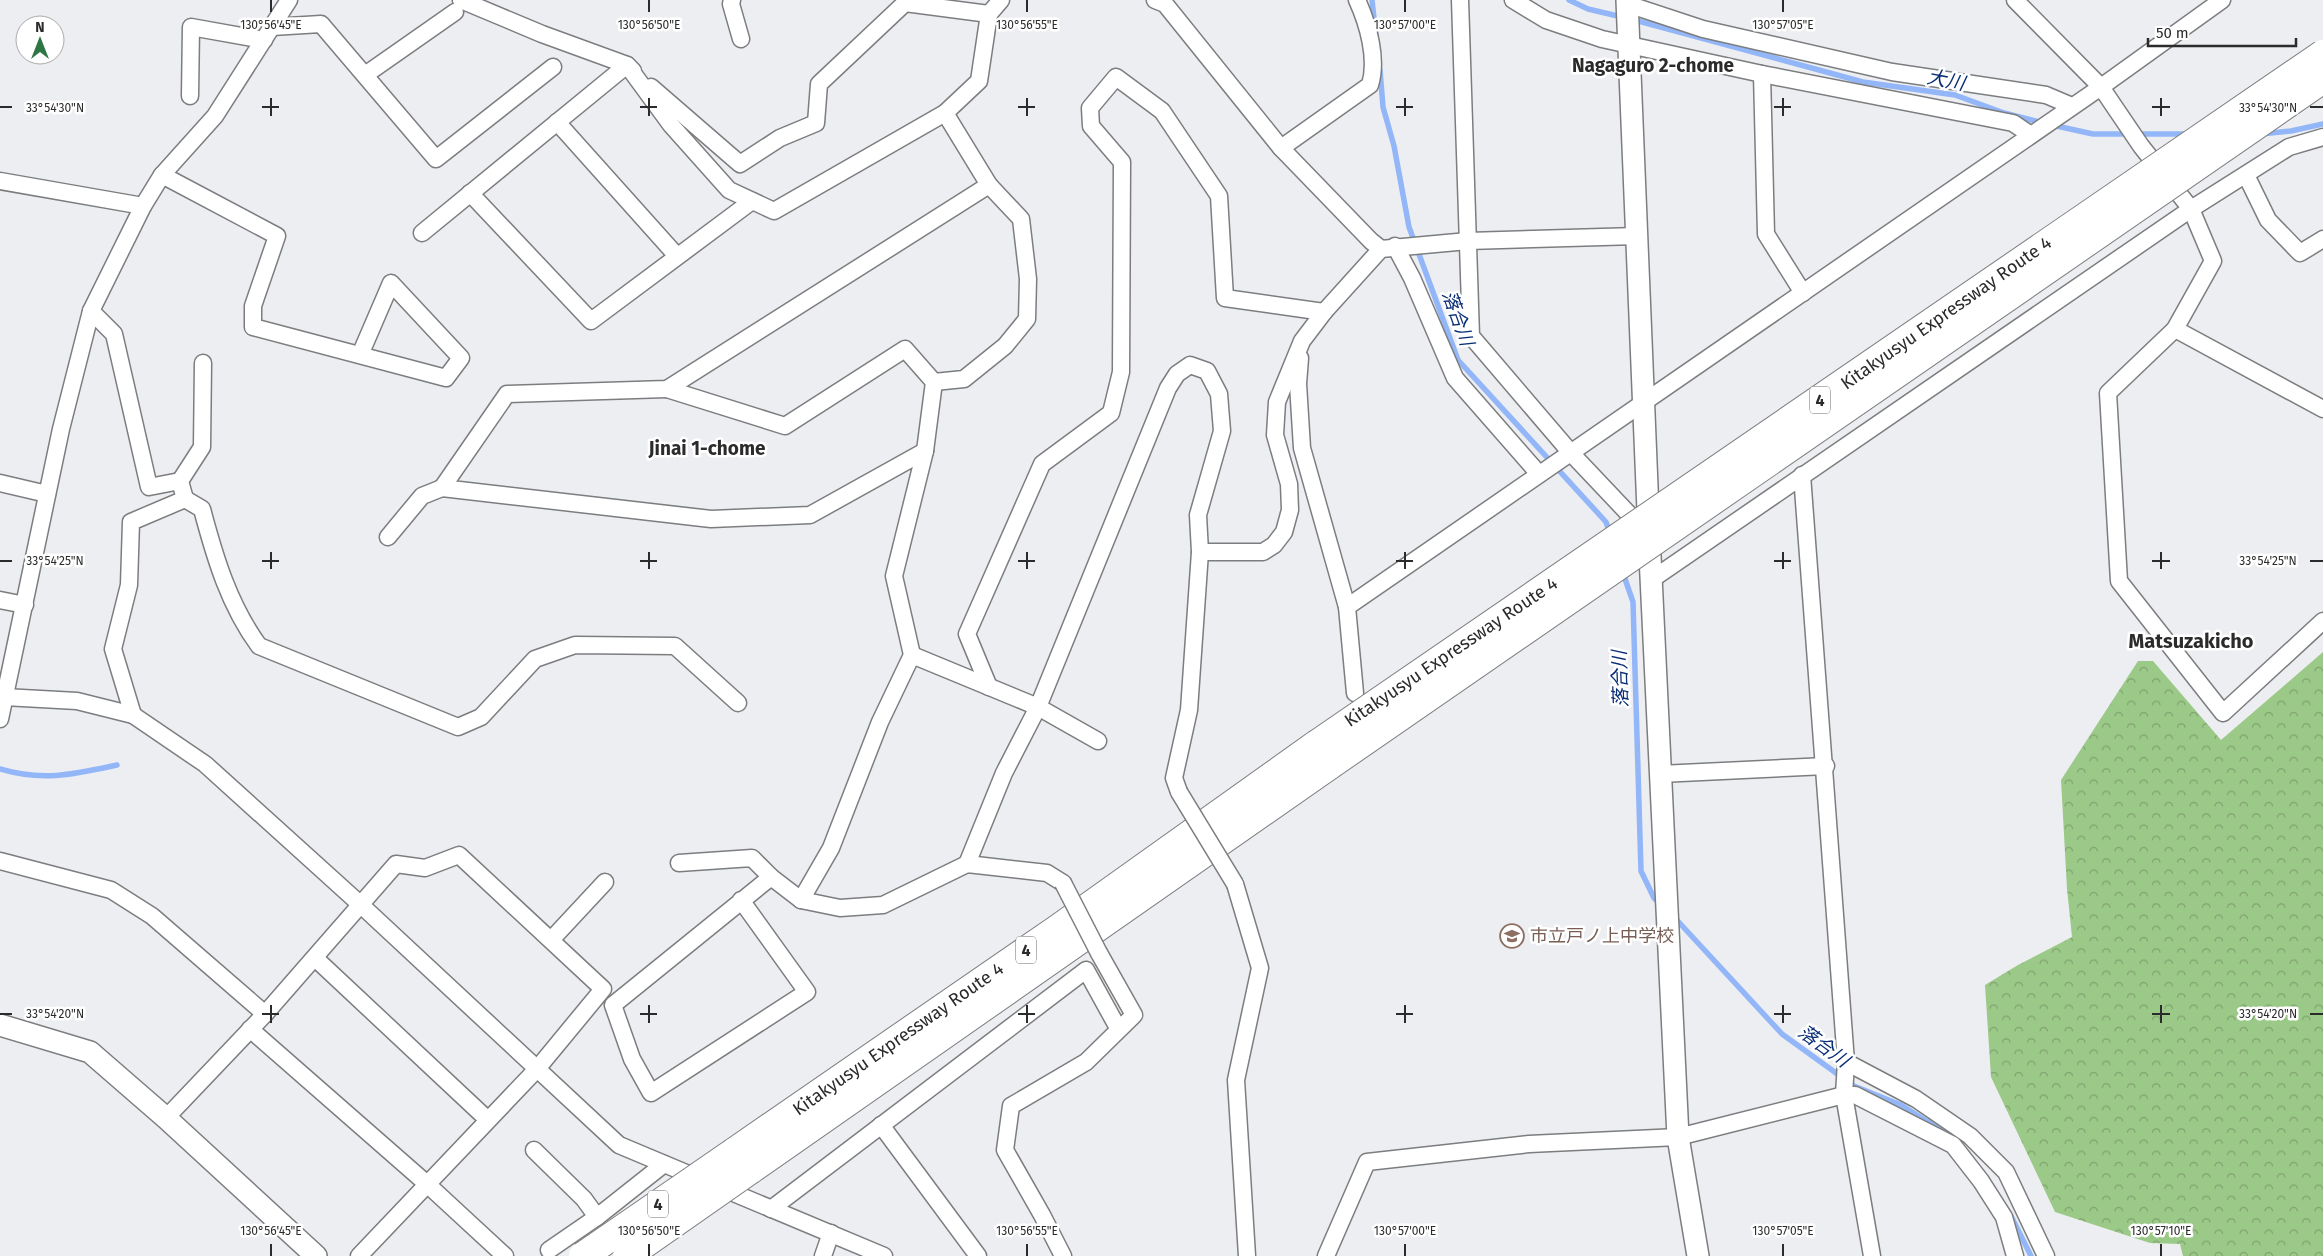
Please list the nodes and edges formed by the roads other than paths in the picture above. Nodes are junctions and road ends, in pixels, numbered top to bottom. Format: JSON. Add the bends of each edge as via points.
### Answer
{"nodes":[{"id":1,"x":288,"y":0,"type":"edge"},
{"id":2,"x":732,"y":0,"type":"edge"},
{"id":3,"x":1001,"y":0,"type":"edge"},
{"id":4,"x":1155,"y":0,"type":"edge"},
{"id":5,"x":1357,"y":0,"type":"edge"},
{"id":6,"x":1460,"y":0,"type":"edge"},
{"id":7,"x":1512,"y":0,"type":"edge"},
{"id":8,"x":2015,"y":0,"type":"edge"},
{"id":9,"x":2222,"y":0,"type":"edge"},
{"id":10,"x":1627,"y":5,"type":"edge"},
{"id":11,"x":458,"y":6,"type":"edge"},
{"id":12,"x":989,"y":14,"type":"junction"},
{"id":13,"x":268,"y":33,"type":"junction"},
{"id":14,"x":742,"y":39,"type":"dead end"},
{"id":15,"x":1629,"y":41,"type":"junction"},
{"id":16,"x":2323,"y":54,"type":"edge"},
{"id":17,"x":627,"y":66,"type":"junction"},
{"id":18,"x":553,"y":67,"type":"dead end"},
{"id":19,"x":1762,"y":74,"type":"junction"},
{"id":20,"x":364,"y":75,"type":"junction"},
{"id":21,"x":2323,"y":79,"type":"edge"},
{"id":22,"x":2101,"y":87,"type":"junction"},
{"id":23,"x":190,"y":96,"type":"dead end"},
{"id":24,"x":2072,"y":106,"type":"junction"},
{"id":25,"x":945,"y":113,"type":"junction"},
{"id":26,"x":557,"y":122,"type":"junction"},
{"id":27,"x":2031,"y":135,"type":"junction"},
{"id":28,"x":2323,"y":137,"type":"edge"},
{"id":29,"x":1281,"y":148,"type":"junction"},
{"id":30,"x":2246,"y":175,"type":"junction"},
{"id":31,"x":162,"y":176,"type":"junction"},
{"id":32,"x":0,"y":181,"type":"edge"},
{"id":33,"x":989,"y":185,"type":"junction"},
{"id":34,"x":470,"y":193,"type":"junction"},
{"id":35,"x":752,"y":201,"type":"junction"},
{"id":36,"x":143,"y":206,"type":"junction"},
{"id":37,"x":2191,"y":209,"type":"junction"},
{"id":38,"x":422,"y":233,"type":"dead end"},
{"id":39,"x":1637,"y":236,"type":"junction"},
{"id":40,"x":2323,"y":239,"type":"edge"},
{"id":41,"x":1468,"y":241,"type":"junction"},
{"id":42,"x":1388,"y":247,"type":"junction"},
{"id":43,"x":677,"y":256,"type":"junction"},
{"id":44,"x":1803,"y":293,"type":"junction"},
{"id":45,"x":91,"y":311,"type":"junction"},
{"id":46,"x":1324,"y":312,"type":"junction"},
{"id":47,"x":2175,"y":329,"type":"junction"},
{"id":48,"x":1302,"y":341,"type":"junction"},
{"id":49,"x":360,"y":355,"type":"junction"},
{"id":50,"x":203,"y":363,"type":"dead end"},
{"id":51,"x":934,"y":382,"type":"junction"},
{"id":52,"x":667,"y":389,"type":"junction"},
{"id":53,"x":1644,"y":400,"type":"junction"},
{"id":54,"x":2323,"y":408,"type":"edge"},
{"id":55,"x":925,"y":451,"type":"junction"},
{"id":56,"x":1571,"y":453,"type":"junction"},
{"id":57,"x":1540,"y":474,"type":"junction"},
{"id":58,"x":1802,"y":476,"type":"junction"},
{"id":59,"x":180,"y":481,"type":"junction"},
{"id":60,"x":0,"y":483,"type":"edge"},
{"id":61,"x":442,"y":488,"type":"junction"},
{"id":62,"x":47,"y":494,"type":"junction"},
{"id":63,"x":185,"y":499,"type":"junction"},
{"id":64,"x":1649,"y":535,"type":"junction"},
{"id":65,"x":388,"y":537,"type":"dead end"},
{"id":66,"x":1200,"y":552,"type":"junction"},
{"id":67,"x":1651,"y":580,"type":"junction"},
{"id":68,"x":0,"y":600,"type":"edge"},
{"id":69,"x":25,"y":605,"type":"junction"},
{"id":70,"x":1347,"y":607,"type":"junction"},
{"id":71,"x":2323,"y":621,"type":"edge"},
{"id":72,"x":912,"y":655,"type":"junction"},
{"id":73,"x":989,"y":687,"type":"junction"},
{"id":74,"x":1355,"y":692,"type":"dead end"},
{"id":75,"x":2,"y":697,"type":"edge"},
{"id":76,"x":738,"y":703,"type":"dead end"},
{"id":77,"x":1038,"y":707,"type":"junction"},
{"id":78,"x":133,"y":715,"type":"junction"},
{"id":79,"x":0,"y":719,"type":"edge"},
{"id":80,"x":1098,"y":741,"type":"dead end"},
{"id":81,"x":1323,"y":755,"type":"junction"},
{"id":82,"x":1826,"y":766,"type":"junction"},
{"id":83,"x":1660,"y":774,"type":"junction"},
{"id":84,"x":0,"y":861,"type":"edge"},
{"id":85,"x":679,"y":863,"type":"dead end"},
{"id":86,"x":966,"y":864,"type":"junction"},
{"id":87,"x":771,"y":877,"type":"junction"},
{"id":88,"x":604,"y":882,"type":"dead end"},
{"id":89,"x":741,"y":900,"type":"junction"},
{"id":90,"x":801,"y":900,"type":"junction"},
{"id":91,"x":361,"y":905,"type":"junction"},
{"id":92,"x":551,"y":940,"type":"junction"},
{"id":93,"x":315,"y":958,"type":"junction"},
{"id":94,"x":265,"y":1014,"type":"junction"},
{"id":95,"x":0,"y":1024,"type":"edge"},
{"id":96,"x":1118,"y":1028,"type":"junction"},
{"id":97,"x":250,"y":1029,"type":"junction"},
{"id":98,"x":1846,"y":1062,"type":"junction"},
{"id":99,"x":537,"y":1068,"type":"junction"},
{"id":100,"x":1844,"y":1095,"type":"junction"},
{"id":101,"x":166,"y":1118,"type":"junction"},
{"id":102,"x":488,"y":1120,"type":"junction"},
{"id":103,"x":881,"y":1125,"type":"junction"},
{"id":104,"x":1678,"y":1137,"type":"junction"},
{"id":105,"x":534,"y":1150,"type":"dead end"},
{"id":106,"x":742,"y":1161,"type":"junction"},
{"id":107,"x":664,"y":1164,"type":"junction"},
{"id":108,"x":427,"y":1184,"type":"junction"},
{"id":109,"x":771,"y":1209,"type":"junction"},
{"id":110,"x":685,"y":1216,"type":"junction"},
{"id":111,"x":597,"y":1217,"type":"junction"},
{"id":112,"x":831,"y":1233,"type":"junction"},
{"id":113,"x":549,"y":1250,"type":"dead end"},
{"id":114,"x":1333,"y":1252,"type":"edge"},
{"id":115,"x":316,"y":1256,"type":"edge"},
{"id":116,"x":359,"y":1256,"type":"edge"},
{"id":117,"x":505,"y":1256,"type":"edge"},
{"id":118,"x":583,"y":1256,"type":"edge"},
{"id":119,"x":627,"y":1256,"type":"edge"},
{"id":120,"x":642,"y":1256,"type":"edge"},
{"id":121,"x":823,"y":1256,"type":"edge"},
{"id":122,"x":884,"y":1256,"type":"edge"},
{"id":123,"x":978,"y":1256,"type":"edge"},
{"id":124,"x":1062,"y":1256,"type":"edge"},
{"id":125,"x":1247,"y":1256,"type":"edge"},
{"id":126,"x":1698,"y":1256,"type":"edge"},
{"id":127,"x":1872,"y":1256,"type":"edge"},
{"id":128,"x":2015,"y":1256,"type":"edge"},
{"id":129,"x":2046,"y":1256,"type":"edge"}],
"edges":[{"from":1,"to":13,"type":"street"},
{"from":2,"to":14,"type":"street"},
{"from":3,"to":12,"type":"street"},
{"from":4,"to":29,"type":"street","via":[[1165,4]]},
{"from":5,"to":29,"type":"street","via":[[1365,18],[1374,72],[1370,85]]},
{"from":6,"to":41,"type":"street"},
{"from":7,"to":15,"type":"street","via":[[1546,20],[1602,39]]},
{"from":8,"to":22,"type":"street"},
{"from":9,"to":22,"type":"street"},
{"from":10,"to":15,"type":"street"},
{"from":10,"to":24,"type":"street","via":[[1712,31],[1892,72],[2046,95]]},
{"from":11,"to":17,"type":"street"},
{"from":11,"to":20,"type":"street"},
{"from":12,"to":17,"type":"street","via":[[905,3],[819,84],[816,123],[780,138],[740,164]]},
{"from":12,"to":25,"type":"street","via":[[979,82]]},
{"from":13,"to":20,"type":"street","via":[[321,24]]},
{"from":13,"to":23,"type":"street","via":[[191,27]]},
{"from":13,"to":31,"type":"street","via":[[215,116]]},
{"from":15,"to":19,"type":"street"},
{"from":15,"to":39,"type":"street"},
{"from":16,"to":81,"type":"highway","name":"Kitakyusyu Expressway Route 4","number":"4","bridge":true},
{"from":17,"to":26,"type":"street"},
{"from":17,"to":35,"type":"street","via":[[671,125],[730,190]]},
{"from":18,"to":20,"type":"street","via":[[436,159]]},
{"from":19,"to":27,"type":"street","via":[[2013,123]]},
{"from":19,"to":44,"type":"street","via":[[1766,234]]},
{"from":21,"to":81,"type":"highway","name":"Kitakyusyu Expressway Route 4","number":"4","bridge":true},
{"from":22,"to":24,"type":"street"},
{"from":22,"to":37,"type":"street","via":[[2141,146]]},
{"from":24,"to":27,"type":"street"},
{"from":25,"to":33,"type":"street"},
{"from":25,"to":35,"type":"street","via":[[774,211]]},
{"from":26,"to":34,"type":"street"},
{"from":26,"to":43,"type":"street"},
{"from":27,"to":44,"type":"street"},
{"from":28,"to":30,"type":"street","via":[[2289,147]]},
{"from":29,"to":42,"type":"street","via":[[1371,241]]},
{"from":30,"to":37,"type":"street"},
{"from":30,"to":40,"type":"street","via":[[2268,220],[2300,252]]},
{"from":31,"to":36,"type":"street"},
{"from":31,"to":49,"type":"street","via":[[277,236],[253,306],[253,327]]},
{"from":32,"to":36,"type":"street"},
{"from":33,"to":51,"type":"street","via":[[1021,219],[1028,279],[1027,319],[1005,346],[964,380]]},
{"from":33,"to":52,"type":"street"},
{"from":34,"to":38,"type":"street"},
{"from":34,"to":43,"type":"street","via":[[591,321]]},
{"from":35,"to":43,"type":"street"},
{"from":36,"to":45,"type":"street"},
{"from":37,"to":47,"type":"street","via":[[2213,261]]},
{"from":37,"to":58,"type":"street"},
{"from":39,"to":41,"type":"street"},
{"from":39,"to":53,"type":"street"},
{"from":41,"to":42,"type":"street"},
{"from":41,"to":56,"type":"street","via":[[1471,336]]},
{"from":42,"to":46,"type":"street"},
{"from":42,"to":57,"type":"street","via":[[1412,278],[1455,378]]},
{"from":44,"to":53,"type":"street"},
{"from":45,"to":59,"type":"street","via":[[114,334],[150,486]]},
{"from":45,"to":62,"type":"street"},
{"from":46,"to":48,"type":"street"},
{"from":46,"to":73,"type":"street","via":[[1225,298],[1219,196],[1162,111],[1116,77],[1090,108],[1091,126],[1122,162],[1121,372],[1111,413],[1042,464],[966,634]]},
{"from":47,"to":54,"type":"street"},
{"from":47,"to":71,"type":"street","via":[[2108,392],[2119,581],[2223,713]]},
{"from":48,"to":66,"type":"street","via":[[1277,402],[1275,435],[1289,484],[1290,510],[1284,532],[1274,545],[1263,552]]},
{"from":48,"to":70,"type":"street","via":[[1298,384],[1302,448]]},
{"from":49,"to":49,"type":"street","via":[[446,378],[461,358],[391,283]]},
{"from":50,"to":59,"type":"street","via":[[202,447]]},
{"from":51,"to":52,"type":"street","via":[[905,349],[785,426]]},
{"from":51,"to":55,"type":"street"},
{"from":52,"to":61,"type":"street","via":[[507,394]]},
{"from":53,"to":56,"type":"street"},
{"from":53,"to":64,"type":"street"},
{"from":55,"to":61,"type":"street","via":[[810,515],[711,519]]},
{"from":55,"to":72,"type":"street","via":[[894,576]]},
{"from":56,"to":57,"type":"street"},
{"from":56,"to":64,"type":"street"},
{"from":57,"to":70,"type":"street"},
{"from":58,"to":67,"type":"street"},
{"from":58,"to":82,"type":"street"},
{"from":59,"to":63,"type":"street"},
{"from":60,"to":62,"type":"street"},
{"from":61,"to":65,"type":"street","via":[[422,496]]},
{"from":62,"to":69,"type":"street"},
{"from":63,"to":76,"type":"street","via":[[202,509],[217,565],[242,623],[259,646],[458,727],[481,717],[535,659],[575,645],[675,646]]},
{"from":63,"to":78,"type":"street","via":[[131,522],[129,586],[113,649]]},
{"from":64,"to":67,"type":"street"},
{"from":66,"to":77,"type":"street","via":[[1198,515],[1222,431],[1219,394],[1207,371],[1190,365],[1168,388]]},
{"from":66,"to":125,"type":"street","bridge":true,"via":[[1190,710],[1174,778],[1179,792],[1235,884],[1260,968],[1236,1080]]},
{"from":67,"to":83,"type":"street"},
{"from":68,"to":69,"type":"street"},
{"from":69,"to":75,"type":"street"},
{"from":70,"to":74,"type":"street"},
{"from":72,"to":73,"type":"street"},
{"from":72,"to":90,"type":"street","via":[[880,722],[831,848]]},
{"from":73,"to":77,"type":"street"},
{"from":75,"to":78,"type":"street","via":[[77,701]]},
{"from":75,"to":79,"type":"street"},
{"from":77,"to":80,"type":"street"},
{"from":77,"to":86,"type":"street","via":[[1004,773]]},
{"from":78,"to":91,"type":"street","via":[[205,764]]},
{"from":81,"to":106,"type":"highway","name":"Kitakyusyu Expressway Route 4","number":"4","via":[[1056,930]]},
{"from":82,"to":83,"type":"street"},
{"from":82,"to":98,"type":"street"},
{"from":83,"to":104,"type":"street"},
{"from":84,"to":94,"type":"street","via":[[111,890],[152,916]]},
{"from":85,"to":87,"type":"street","via":[[752,858]]},
{"from":86,"to":90,"type":"street","via":[[883,905],[840,908]]},
{"from":86,"to":96,"type":"street","bridge":true,"via":[[1047,873],[1063,883],[1134,1015]]},
{"from":87,"to":89,"type":"street"},
{"from":87,"to":90,"type":"street"},
{"from":88,"to":92,"type":"street"},
{"from":89,"to":89,"type":"street","via":[[613,1005],[632,1059],[650,1093],[806,992]]},
{"from":91,"to":92,"type":"street","via":[[396,864],[425,868],[459,855]]},
{"from":91,"to":93,"type":"street"},
{"from":91,"to":99,"type":"street"},
{"from":92,"to":99,"type":"street","via":[[603,989]]},
{"from":93,"to":94,"type":"street"},
{"from":93,"to":102,"type":"street"},
{"from":94,"to":97,"type":"street"},
{"from":95,"to":101,"type":"street","via":[[90,1052]]},
{"from":96,"to":103,"type":"street","via":[[1086,970]]},
{"from":96,"to":124,"type":"street","via":[[1086,1062],[1011,1106],[1006,1150]]},
{"from":97,"to":101,"type":"street"},
{"from":97,"to":108,"type":"street"},
{"from":98,"to":100,"type":"street"},
{"from":98,"to":129,"type":"street","via":[[1916,1099],[1970,1136],[2006,1172]]},
{"from":99,"to":102,"type":"street"},
{"from":99,"to":107,"type":"street","via":[[619,1145]]},
{"from":100,"to":104,"type":"street"},
{"from":100,"to":127,"type":"street"},
{"from":100,"to":128,"type":"street","via":[[1855,1095],[1953,1145],[2004,1217]]},
{"from":101,"to":115,"type":"street"},
{"from":102,"to":108,"type":"street"},
{"from":103,"to":109,"type":"street"},
{"from":103,"to":123,"type":"street"},
{"from":104,"to":114,"type":"street","via":[[1529,1144],[1367,1162]]},
{"from":104,"to":126,"type":"street"},
{"from":105,"to":111,"type":"street","via":[[584,1199]]},
{"from":106,"to":110,"type":"highway","name":"Kitakyusyu Expressway Route 4","number":"4","bridge":true},
{"from":106,"to":118,"type":"highway","name":"Kitakyusyu Expressway Route 4","number":"4","bridge":true},
{"from":107,"to":109,"type":"street"},
{"from":107,"to":111,"type":"street"},
{"from":108,"to":116,"type":"street"},
{"from":108,"to":117,"type":"street"},
{"from":109,"to":112,"type":"street"},
{"from":110,"to":119,"type":"highway","name":"Kitakyusyu Expressway Route 4","number":"4","bridge":true},
{"from":110,"to":120,"type":"highway","bridge":true},
{"from":111,"to":113,"type":"street"},
{"from":112,"to":121,"type":"street"},
{"from":112,"to":122,"type":"street"}]}
